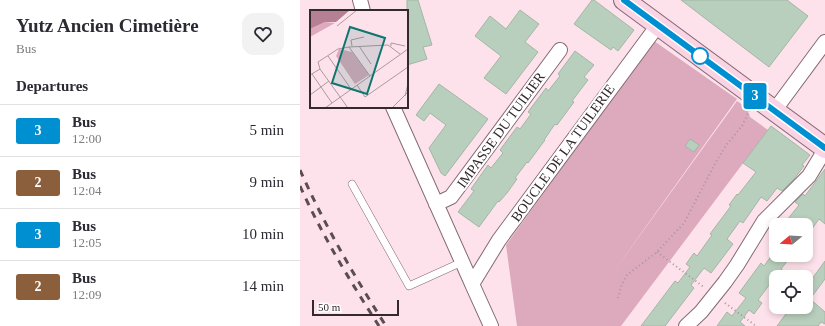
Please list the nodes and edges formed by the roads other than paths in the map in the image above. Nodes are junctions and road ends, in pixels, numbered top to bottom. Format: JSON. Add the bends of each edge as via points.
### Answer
{"nodes":[{"id":1,"x":360,"y":0,"type":"edge"},
{"id":2,"x":624,"y":0,"type":"edge"},
{"id":3,"x":362,"y":10,"type":"edge"},
{"id":4,"x":658,"y":25,"type":"junction"},
{"id":5,"x":825,"y":42,"type":"edge"},
{"id":6,"x":560,"y":50,"type":"dead end"},
{"id":7,"x":393,"y":108,"type":"edge"},
{"id":8,"x":774,"y":111,"type":"junction"},
{"id":9,"x":825,"y":149,"type":"edge"},
{"id":10,"x":352,"y":184,"type":"dead end"},
{"id":11,"x":436,"y":204,"type":"junction"},
{"id":12,"x":462,"y":262,"type":"junction"},
{"id":13,"x":472,"y":284,"type":"junction"},
{"id":14,"x":491,"y":326,"type":"edge"},
{"id":15,"x":686,"y":326,"type":"edge"}],
"edges":[{"from":1,"to":3,"type":"street"},
{"from":2,"to":4,"type":"main road"},
{"from":4,"to":8,"type":"main road"},
{"from":4,"to":13,"type":"street","name":"BOUCLE DE LA TUILERIE","via":[[499,240]]},
{"from":5,"to":8,"type":"street"},
{"from":6,"to":11,"type":"street","name":"IMPASSE DU TUILIER","via":[[451,197]]},
{"from":7,"to":11,"type":"street"},
{"from":8,"to":9,"type":"main road"},
{"from":9,"to":15,"type":"street","via":[[809,176],[764,221],[725,282]]},
{"from":10,"to":12,"type":"lane","via":[[409,286]]},
{"from":11,"to":12,"type":"street"},
{"from":12,"to":13,"type":"street"},
{"from":13,"to":14,"type":"street"}]}
